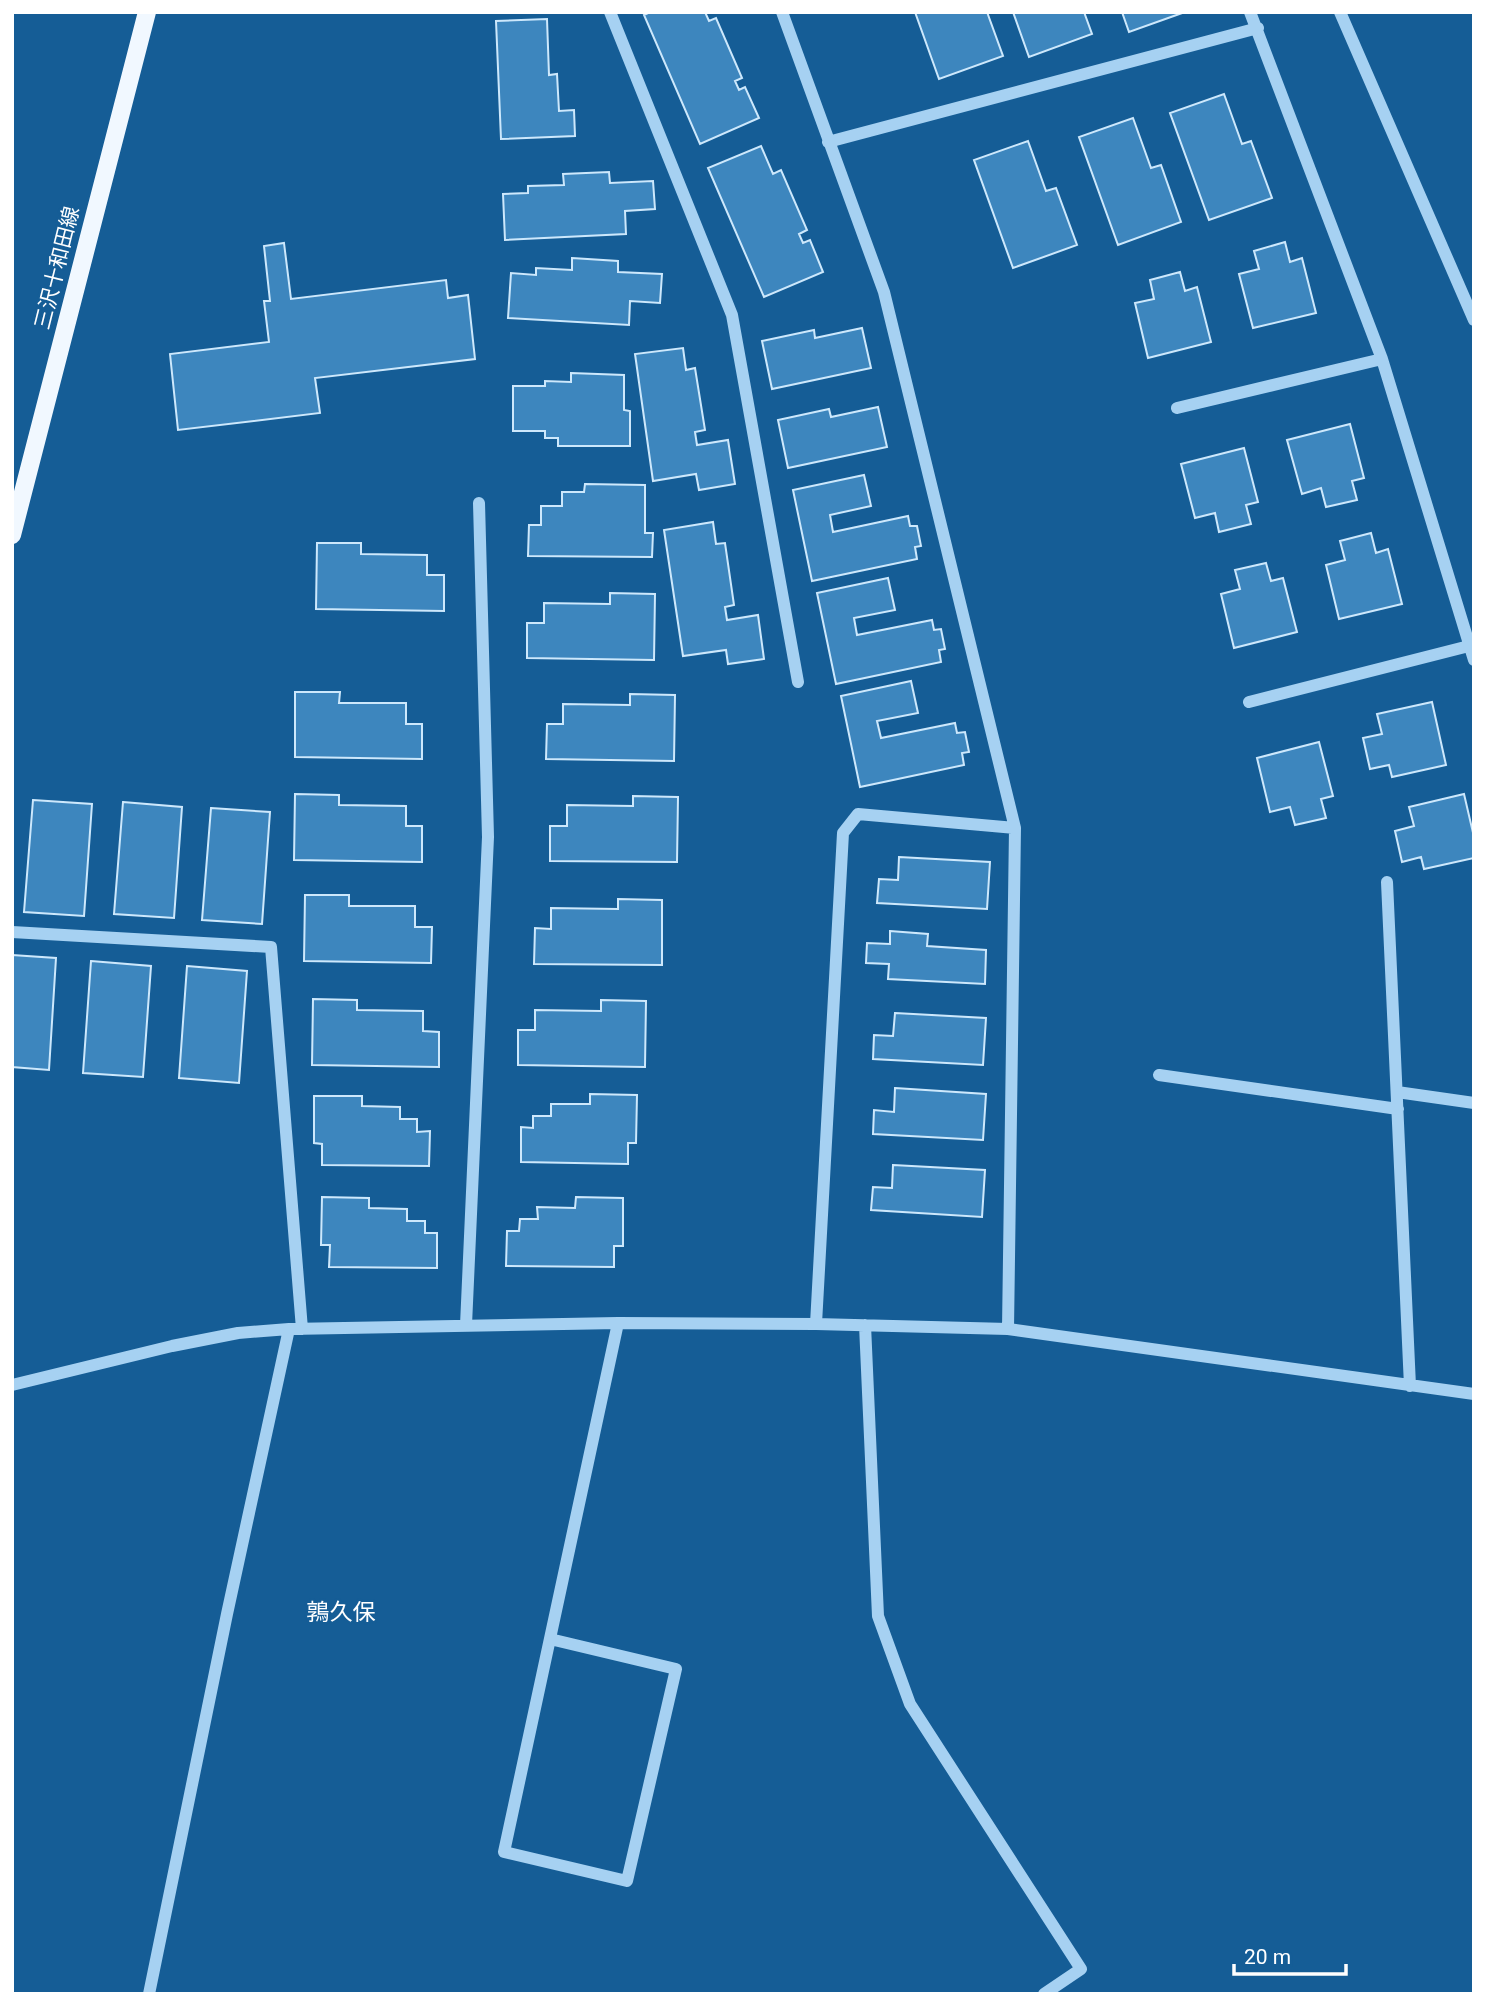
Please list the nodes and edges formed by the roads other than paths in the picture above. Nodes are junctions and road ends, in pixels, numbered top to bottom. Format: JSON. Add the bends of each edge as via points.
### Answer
{"nodes":[{"id":1,"x":147,"y":12,"type":"edge"},
{"id":2,"x":610,"y":12,"type":"edge"},
{"id":3,"x":782,"y":12,"type":"edge"},
{"id":4,"x":1250,"y":12,"type":"edge"},
{"id":5,"x":1340,"y":12,"type":"edge"},
{"id":6,"x":1258,"y":28,"type":"junction"},
{"id":7,"x":828,"y":142,"type":"junction"},
{"id":8,"x":1474,"y":320,"type":"edge"},
{"id":9,"x":1382,"y":359,"type":"junction"},
{"id":10,"x":1177,"y":408,"type":"dead end"},
{"id":11,"x":479,"y":502,"type":"dead end"},
{"id":12,"x":12,"y":534,"type":"edge"},
{"id":13,"x":1469,"y":646,"type":"junction"},
{"id":14,"x":1474,"y":660,"type":"edge"},
{"id":15,"x":798,"y":682,"type":"dead end"},
{"id":16,"x":1249,"y":702,"type":"dead end"},
{"id":17,"x":1015,"y":828,"type":"junction"},
{"id":18,"x":1387,"y":882,"type":"dead end"},
{"id":19,"x":12,"y":932,"type":"edge"},
{"id":20,"x":1159,"y":1075,"type":"dead end"},
{"id":21,"x":1397,"y":1091,"type":"junction"},
{"id":22,"x":1474,"y":1103,"type":"edge"},
{"id":23,"x":1398,"y":1109,"type":"junction"},
{"id":24,"x":618,"y":1323,"type":"junction"},
{"id":25,"x":816,"y":1324,"type":"junction"},
{"id":26,"x":466,"y":1325,"type":"junction"},
{"id":27,"x":865,"y":1325,"type":"junction"},
{"id":28,"x":295,"y":1329,"type":"junction"},
{"id":29,"x":1008,"y":1329,"type":"junction"},
{"id":30,"x":12,"y":1385,"type":"edge"},
{"id":31,"x":1410,"y":1385,"type":"junction"},
{"id":32,"x":1474,"y":1394,"type":"edge"},
{"id":33,"x":550,"y":1639,"type":"junction"},
{"id":34,"x":149,"y":1994,"type":"edge"},
{"id":35,"x":1044,"y":1994,"type":"edge"}],
"edges":[{"from":1,"to":12,"type":"main road","name":"三沢十和田線"},
{"from":2,"to":15,"type":"street","via":[[732,315]]},
{"from":3,"to":7,"type":"street"},
{"from":4,"to":6,"type":"street"},
{"from":5,"to":8,"type":"street"},
{"from":6,"to":7,"type":"street"},
{"from":6,"to":9,"type":"street"},
{"from":7,"to":17,"type":"street","via":[[884,292]]},
{"from":9,"to":10,"type":"street"},
{"from":9,"to":13,"type":"street"},
{"from":11,"to":26,"type":"street","via":[[488,837]]},
{"from":13,"to":14,"type":"street"},
{"from":13,"to":16,"type":"street"},
{"from":17,"to":25,"type":"street","via":[[858,814],[843,834]]},
{"from":17,"to":29,"type":"street"},
{"from":18,"to":21,"type":"street"},
{"from":19,"to":28,"type":"street","via":[[271,947]]},
{"from":20,"to":23,"type":"street"},
{"from":21,"to":22,"type":"street"},
{"from":21,"to":23,"type":"street"},
{"from":23,"to":31,"type":"street"},
{"from":24,"to":25,"type":"street"},
{"from":24,"to":26,"type":"street"},
{"from":24,"to":33,"type":"street"},
{"from":25,"to":27,"type":"street"},
{"from":26,"to":28,"type":"street"},
{"from":27,"to":29,"type":"street"},
{"from":27,"to":35,"type":"street","via":[[878,1616],[910,1704],[1081,1969]]},
{"from":28,"to":30,"type":"street","via":[[238,1333],[172,1346]]},
{"from":28,"to":34,"type":"street","via":[[227,1614]]},
{"from":29,"to":31,"type":"street"},
{"from":31,"to":32,"type":"street"},
{"from":33,"to":33,"type":"street","via":[[504,1852],[627,1881],[676,1669]]}]}
